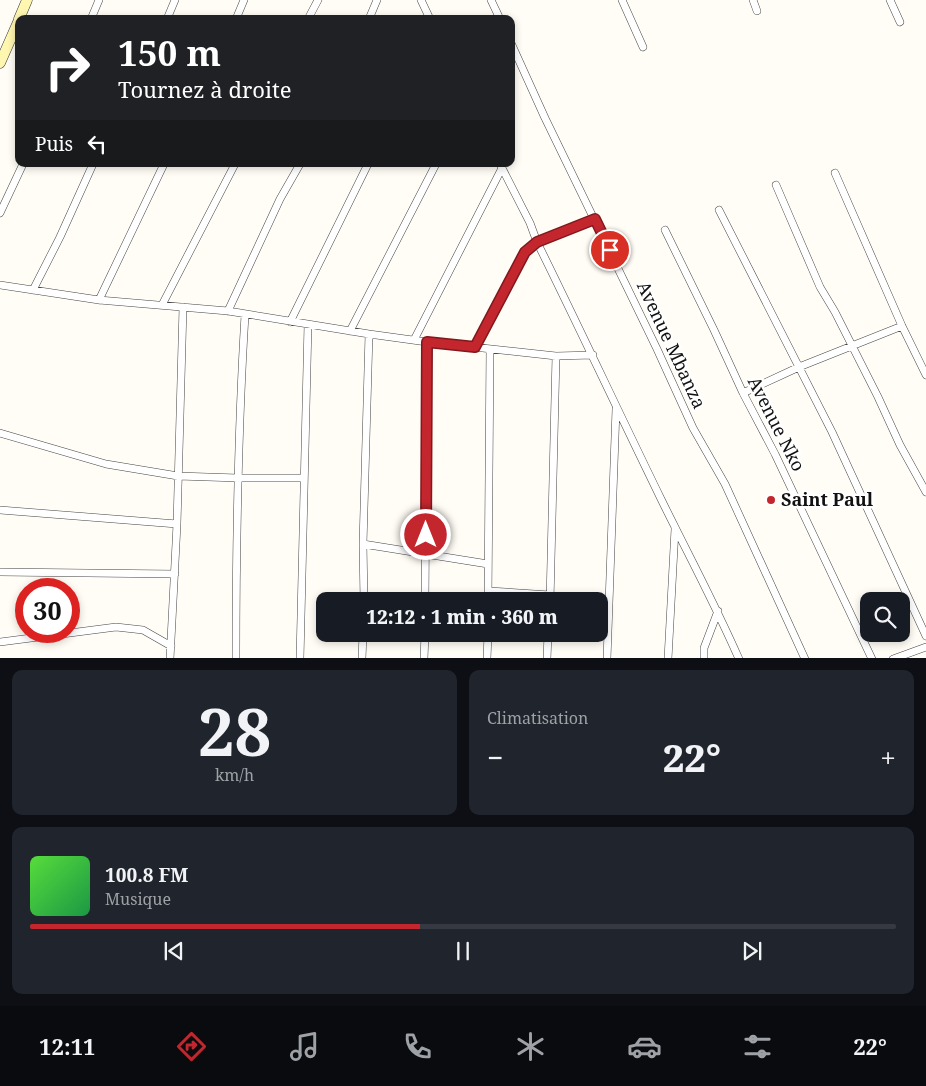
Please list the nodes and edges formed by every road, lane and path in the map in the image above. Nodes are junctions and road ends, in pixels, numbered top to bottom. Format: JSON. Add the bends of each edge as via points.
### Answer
{"nodes":[{"id":1,"x":27,"y":0,"type":"edge"},
{"id":2,"x":99,"y":0,"type":"edge"},
{"id":3,"x":174,"y":0,"type":"edge"},
{"id":4,"x":244,"y":0,"type":"edge"},
{"id":5,"x":318,"y":0,"type":"edge"},
{"id":6,"x":377,"y":0,"type":"edge"},
{"id":7,"x":421,"y":0,"type":"edge"},
{"id":8,"x":491,"y":0,"type":"edge"},
{"id":9,"x":622,"y":0,"type":"edge"},
{"id":10,"x":753,"y":0,"type":"edge"},
{"id":11,"x":890,"y":0,"type":"edge"},
{"id":12,"x":757,"y":11,"type":"dead end"},
{"id":13,"x":21,"y":15,"type":"edge"},
{"id":14,"x":93,"y":15,"type":"edge"},
{"id":15,"x":168,"y":15,"type":"edge"},
{"id":16,"x":238,"y":15,"type":"edge"},
{"id":17,"x":310,"y":15,"type":"edge"},
{"id":18,"x":371,"y":15,"type":"edge"},
{"id":19,"x":428,"y":15,"type":"edge"},
{"id":20,"x":498,"y":15,"type":"edge"},
{"id":21,"x":900,"y":22,"type":"dead end"},
{"id":22,"x":15,"y":29,"type":"edge"},
{"id":23,"x":643,"y":47,"type":"dead end"},
{"id":24,"x":515,"y":52,"type":"edge"},
{"id":25,"x":0,"y":60,"type":"edge"},
{"id":26,"x":22,"y":167,"type":"edge"},
{"id":27,"x":92,"y":167,"type":"edge"},
{"id":28,"x":163,"y":167,"type":"edge"},
{"id":29,"x":233,"y":167,"type":"edge"},
{"id":30,"x":298,"y":167,"type":"edge"},
{"id":31,"x":367,"y":167,"type":"edge"},
{"id":32,"x":434,"y":167,"type":"edge"},
{"id":33,"x":500,"y":167,"type":"edge"},
{"id":34,"x":502,"y":167,"type":"edge"},
{"id":35,"x":835,"y":174,"type":"dead end"},
{"id":36,"x":776,"y":185,"type":"dead end"},
{"id":37,"x":719,"y":210,"type":"dead end"},
{"id":38,"x":0,"y":213,"type":"edge"},
{"id":39,"x":595,"y":219,"type":"junction"},
{"id":40,"x":665,"y":230,"type":"dead end"},
{"id":41,"x":537,"y":242,"type":"junction"},
{"id":42,"x":0,"y":285,"type":"edge"},
{"id":43,"x":33,"y":290,"type":"junction"},
{"id":44,"x":99,"y":300,"type":"junction"},
{"id":45,"x":162,"y":305,"type":"junction"},
{"id":46,"x":182,"y":307,"type":"junction"},
{"id":47,"x":228,"y":311,"type":"junction"},
{"id":48,"x":245,"y":314,"type":"junction"},
{"id":49,"x":290,"y":322,"type":"junction"},
{"id":50,"x":308,"y":324,"type":"junction"},
{"id":51,"x":902,"y":326,"type":"junction"},
{"id":52,"x":350,"y":330,"type":"junction"},
{"id":53,"x":368,"y":334,"type":"junction"},
{"id":54,"x":414,"y":340,"type":"junction"},
{"id":55,"x":427,"y":342,"type":"junction"},
{"id":56,"x":851,"y":345,"type":"junction"},
{"id":57,"x":475,"y":347,"type":"junction"},
{"id":58,"x":490,"y":350,"type":"junction"},
{"id":59,"x":593,"y":355,"type":"junction"},
{"id":60,"x":556,"y":356,"type":"junction"},
{"id":61,"x":799,"y":367,"type":"junction"},
{"id":62,"x":926,"y":374,"type":"edge"},
{"id":63,"x":743,"y":393,"type":"junction"},
{"id":64,"x":616,"y":406,"type":"junction"},
{"id":65,"x":0,"y":433,"type":"edge"},
{"id":66,"x":178,"y":476,"type":"junction"},
{"id":67,"x":238,"y":478,"type":"junction"},
{"id":68,"x":304,"y":478,"type":"junction"},
{"id":69,"x":926,"y":492,"type":"edge"},
{"id":70,"x":0,"y":510,"type":"edge"},
{"id":71,"x":177,"y":524,"type":"junction"},
{"id":72,"x":675,"y":528,"type":"junction"},
{"id":73,"x":363,"y":544,"type":"junction"},
{"id":74,"x":426,"y":555,"type":"junction"},
{"id":75,"x":488,"y":564,"type":"junction"},
{"id":76,"x":0,"y":572,"type":"edge"},
{"id":77,"x":175,"y":574,"type":"junction"},
{"id":78,"x":488,"y":591,"type":"joint"},
{"id":79,"x":364,"y":592,"type":"edge"},
{"id":80,"x":425,"y":592,"type":"edge"},
{"id":81,"x":497,"y":592,"type":"edge"},
{"id":82,"x":550,"y":592,"type":"edge"},
{"id":83,"x":718,"y":611,"type":"junction"},
{"id":84,"x":926,"y":636,"type":"edge"},
{"id":85,"x":0,"y":642,"type":"edge"},
{"id":86,"x":363,"y":642,"type":"edge"},
{"id":87,"x":425,"y":642,"type":"edge"},
{"id":88,"x":488,"y":642,"type":"edge"},
{"id":89,"x":548,"y":642,"type":"edge"},
{"id":90,"x":171,"y":646,"type":"junction"},
{"id":91,"x":926,"y":647,"type":"edge"},
{"id":92,"x":170,"y":658,"type":"edge"},
{"id":93,"x":236,"y":658,"type":"edge"},
{"id":94,"x":300,"y":658,"type":"edge"},
{"id":95,"x":362,"y":658,"type":"edge"},
{"id":96,"x":424,"y":658,"type":"edge"},
{"id":97,"x":487,"y":658,"type":"edge"},
{"id":98,"x":547,"y":658,"type":"edge"},
{"id":99,"x":607,"y":658,"type":"edge"},
{"id":100,"x":668,"y":658,"type":"edge"},
{"id":101,"x":704,"y":658,"type":"edge"},
{"id":102,"x":739,"y":658,"type":"edge"},
{"id":103,"x":805,"y":658,"type":"edge"},
{"id":104,"x":872,"y":658,"type":"edge"},
{"id":105,"x":893,"y":658,"type":"edge"}],
"edges":[{"from":1,"to":13,"type":"main road"},
{"from":2,"to":14,"type":"street"},
{"from":3,"to":15,"type":"street"},
{"from":4,"to":16,"type":"street"},
{"from":5,"to":17,"type":"street"},
{"from":6,"to":18,"type":"street"},
{"from":7,"to":19,"type":"street"},
{"from":8,"to":20,"type":"street"},
{"from":9,"to":23,"type":"street"},
{"from":10,"to":12,"type":"street"},
{"from":11,"to":21,"type":"street"},
{"from":22,"to":25,"type":"main road"},
{"from":24,"to":39,"type":"street","name":"Avenue Mbanza"},
{"from":26,"to":38,"type":"street"},
{"from":27,"to":43,"type":"street"},
{"from":28,"to":44,"type":"street"},
{"from":29,"to":45,"type":"street"},
{"from":30,"to":47,"type":"street"},
{"from":31,"to":49,"type":"street"},
{"from":32,"to":52,"type":"street"},
{"from":33,"to":54,"type":"street"},
{"from":34,"to":41,"type":"street"},
{"from":35,"to":51,"type":"street"},
{"from":36,"to":56,"type":"street","via":[[820,287]]},
{"from":37,"to":61,"type":"street"},
{"from":39,"to":41,"type":"street"},
{"from":39,"to":103,"type":"street","name":"Avenue Mbanza","via":[[694,428],[730,493]]},
{"from":40,"to":63,"type":"street","name":"Avenue Nko"},
{"from":41,"to":57,"type":"street","via":[[525,252]]},
{"from":41,"to":59,"type":"street"},
{"from":42,"to":43,"type":"street"},
{"from":43,"to":44,"type":"street"},
{"from":44,"to":45,"type":"street"},
{"from":45,"to":46,"type":"street"},
{"from":46,"to":47,"type":"street"},
{"from":46,"to":66,"type":"street"},
{"from":47,"to":48,"type":"street"},
{"from":48,"to":49,"type":"street"},
{"from":48,"to":67,"type":"street"},
{"from":49,"to":50,"type":"street"},
{"from":50,"to":52,"type":"street"},
{"from":50,"to":68,"type":"street"},
{"from":51,"to":56,"type":"street"},
{"from":51,"to":62,"type":"street"},
{"from":52,"to":53,"type":"street"},
{"from":53,"to":54,"type":"street"},
{"from":53,"to":73,"type":"street"},
{"from":54,"to":55,"type":"street"},
{"from":55,"to":57,"type":"street"},
{"from":55,"to":74,"type":"street"},
{"from":56,"to":61,"type":"street"},
{"from":56,"to":69,"type":"street"},
{"from":57,"to":58,"type":"street"},
{"from":58,"to":60,"type":"street"},
{"from":58,"to":75,"type":"street"},
{"from":59,"to":60,"type":"street"},
{"from":59,"to":64,"type":"street"},
{"from":60,"to":82,"type":"street"},
{"from":61,"to":63,"type":"street"},
{"from":61,"to":84,"type":"street"},
{"from":63,"to":104,"type":"street","name":"Avenue Nko"},
{"from":64,"to":72,"type":"street"},
{"from":64,"to":99,"type":"street"},
{"from":65,"to":66,"type":"street","via":[[106,464]]},
{"from":66,"to":67,"type":"street"},
{"from":66,"to":71,"type":"street"},
{"from":67,"to":68,"type":"street"},
{"from":67,"to":93,"type":"street"},
{"from":68,"to":94,"type":"street"},
{"from":70,"to":71,"type":"street"},
{"from":71,"to":77,"type":"street"},
{"from":72,"to":83,"type":"street"},
{"from":72,"to":100,"type":"street"},
{"from":73,"to":74,"type":"street"},
{"from":73,"to":79,"type":"street"},
{"from":74,"to":75,"type":"street"},
{"from":74,"to":80,"type":"street"},
{"from":75,"to":78,"type":"street"},
{"from":76,"to":77,"type":"street"},
{"from":77,"to":90,"type":"street"},
{"from":78,"to":81,"type":"street"},
{"from":83,"to":101,"type":"street","via":[[704,648]]},
{"from":83,"to":102,"type":"street"},
{"from":85,"to":90,"type":"street","via":[[116,627],[143,630]]},
{"from":86,"to":95,"type":"street"},
{"from":87,"to":96,"type":"street"},
{"from":88,"to":97,"type":"street"},
{"from":89,"to":98,"type":"street"},
{"from":90,"to":92,"type":"street"},
{"from":91,"to":105,"type":"street"}]}
